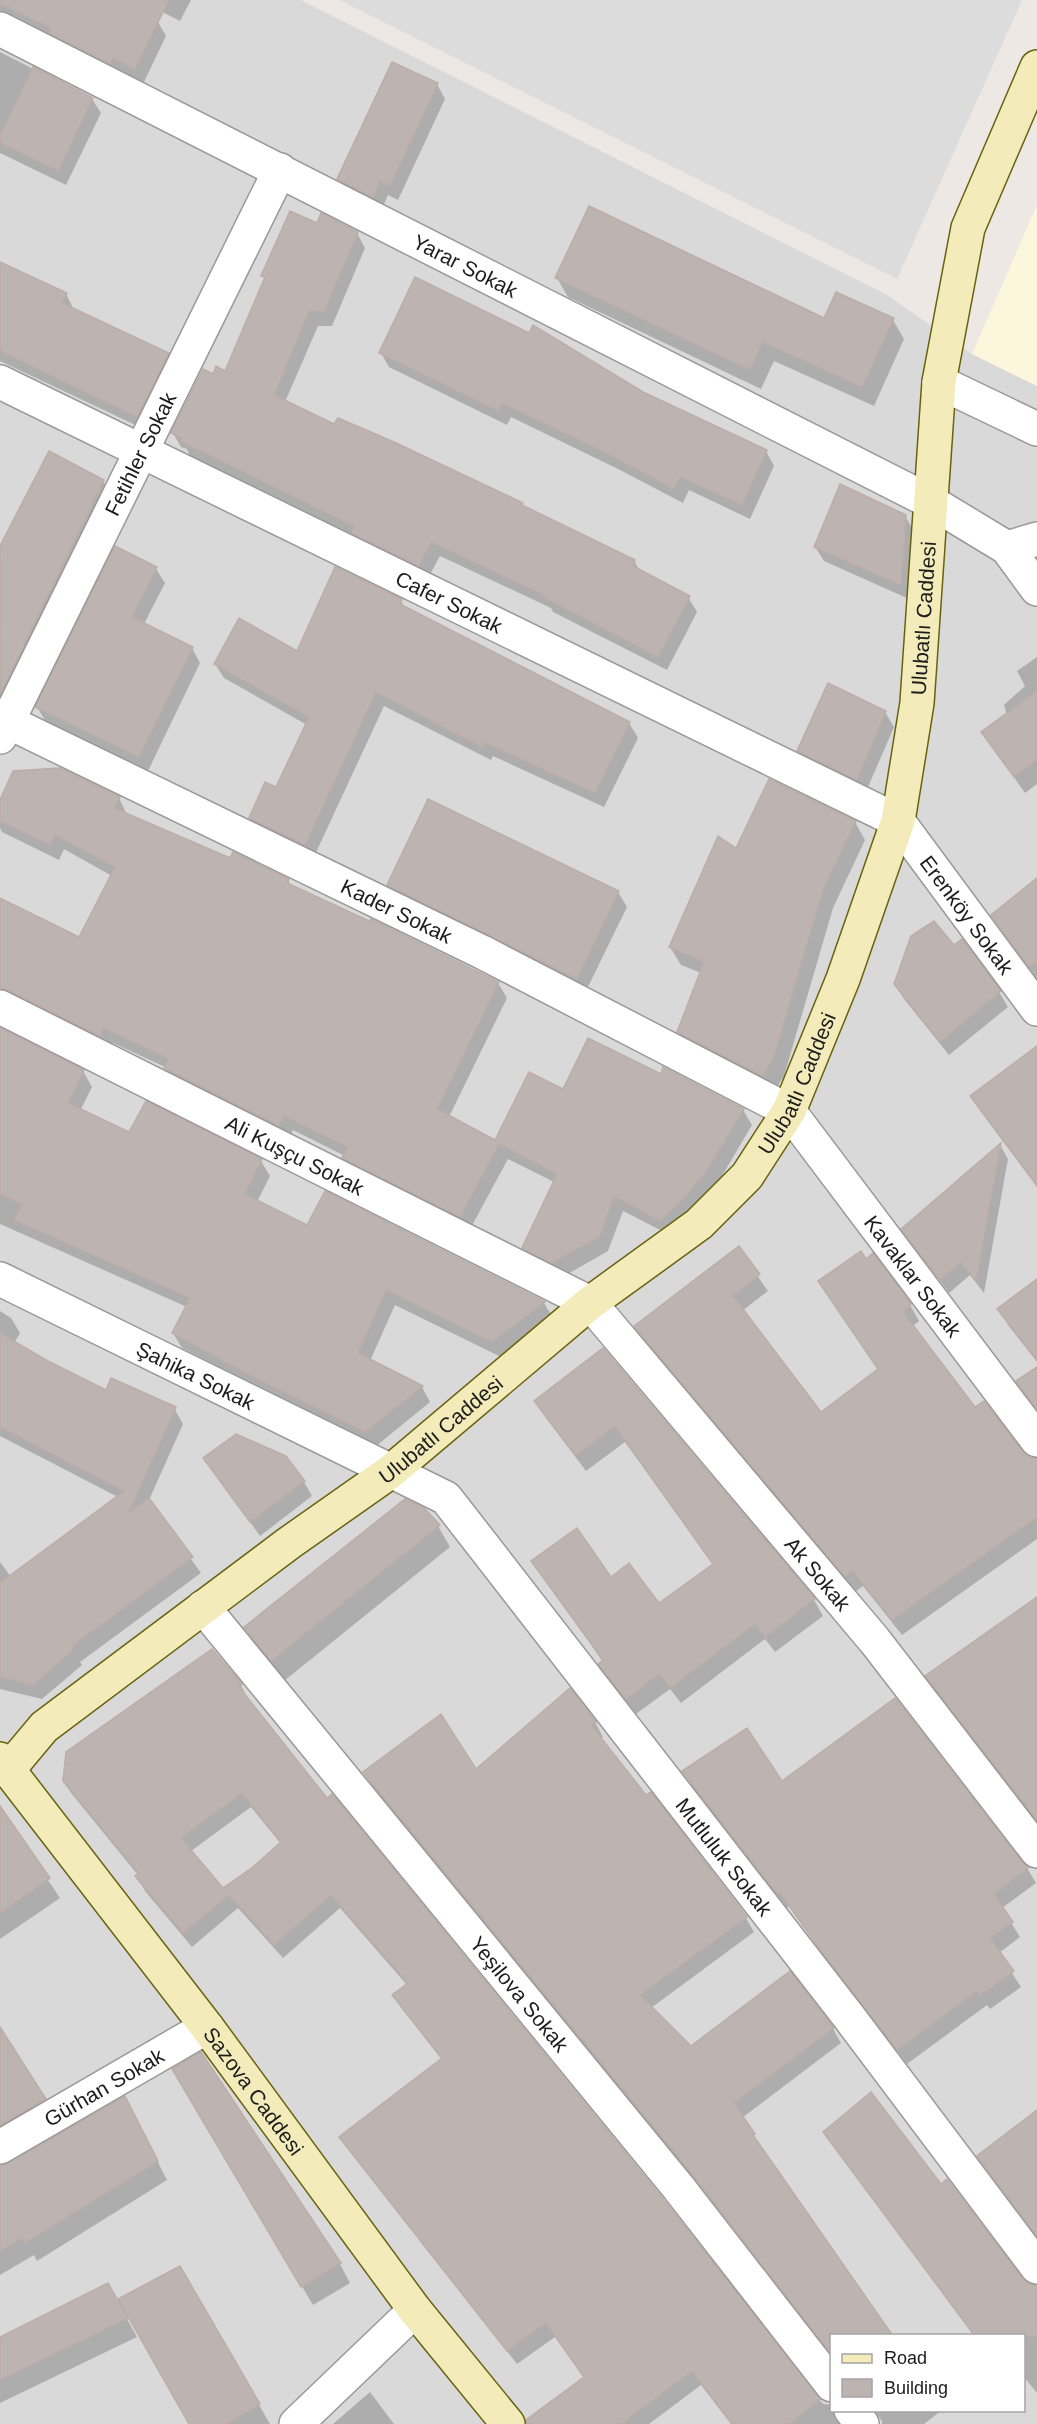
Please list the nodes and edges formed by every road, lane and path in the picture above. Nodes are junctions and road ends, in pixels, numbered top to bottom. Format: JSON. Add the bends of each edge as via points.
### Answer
{"nodes":[{"id":1,"x":0,"y":29,"type":"edge"},
{"id":2,"x":1037,"y":67,"type":"edge"},
{"id":3,"x":280,"y":170,"type":"junction"},
{"id":4,"x":0,"y":382,"type":"edge"},
{"id":5,"x":939,"y":382,"type":"junction"},
{"id":6,"x":1037,"y":429,"type":"edge"},
{"id":7,"x":142,"y":452,"type":"junction"},
{"id":8,"x":930,"y":502,"type":"junction"},
{"id":9,"x":1022,"y":544,"type":"edge"},
{"id":10,"x":1037,"y":589,"type":"edge"},
{"id":11,"x":2,"y":725,"type":"edge"},
{"id":12,"x":898,"y":821,"type":"junction"},
{"id":13,"x":0,"y":1007,"type":"edge"},
{"id":14,"x":1037,"y":1009,"type":"edge"},
{"id":15,"x":789,"y":1111,"type":"junction"},
{"id":16,"x":0,"y":1279,"type":"edge"},
{"id":17,"x":590,"y":1303,"type":"junction"},
{"id":18,"x":1037,"y":1440,"type":"edge"},
{"id":19,"x":390,"y":1473,"type":"junction"},
{"id":20,"x":203,"y":1608,"type":"junction"},
{"id":21,"x":3,"y":1768,"type":"edge"},
{"id":22,"x":1037,"y":1851,"type":"edge"},
{"id":23,"x":207,"y":2026,"type":"junction"},
{"id":24,"x":0,"y":2147,"type":"edge"},
{"id":25,"x":1037,"y":2267,"type":"edge"},
{"id":26,"x":415,"y":2310,"type":"junction"},
{"id":27,"x":830,"y":2384,"type":"edge"},
{"id":28,"x":853,"y":2412,"type":"edge"},
{"id":29,"x":296,"y":2424,"type":"edge"},
{"id":30,"x":508,"y":2424,"type":"edge"},
{"id":31,"x":862,"y":2424,"type":"edge"}],
"edges":[{"from":1,"to":3,"type":"street","name":"Yarar Sokak"},
{"from":2,"to":5,"type":"street","name":"Ulubatlı Caddesi","via":[[968,228]]},
{"from":3,"to":7,"type":"street","name":"Fetihler Sokak"},
{"from":3,"to":8,"type":"street","name":"Yarar Sokak"},
{"from":4,"to":7,"type":"street","name":"Cafer Sokak"},
{"from":5,"to":6,"type":"street"},
{"from":5,"to":8,"type":"street","name":"Ulubatlı Caddesi"},
{"from":7,"to":11,"type":"street","name":"Fetihler Sokak"},
{"from":7,"to":12,"type":"street","name":"Cafer Sokak"},
{"from":8,"to":9,"type":"street","name":"Yarar Sokak"},
{"from":8,"to":12,"type":"street","name":"Ulubatlı Caddesi","via":[[917,704]]},
{"from":9,"to":10,"type":"street"},
{"from":11,"to":15,"type":"street","name":"Kader Sokak","via":[[482,951]]},
{"from":12,"to":14,"type":"street","name":"Erenköy Sokak"},
{"from":12,"to":15,"type":"street","name":"Ulubatlı Caddesi","via":[[843,979]]},
{"from":13,"to":17,"type":"street","name":"Ali Kuşçu Sokak"},
{"from":15,"to":17,"type":"street","name":"Ulubatlı Caddesi","via":[[747,1176],[707,1216]]},
{"from":15,"to":18,"type":"street","name":"Kavaklar Sokak"},
{"from":16,"to":19,"type":"street","name":"Şahika Sokak"},
{"from":17,"to":19,"type":"street","name":"Ulubatlı Caddesi"},
{"from":17,"to":22,"type":"street","name":"Ak Sokak","via":[[875,1641]]},
{"from":19,"to":20,"type":"street","name":"Ulubatlı Caddesi"},
{"from":19,"to":25,"type":"street","name":"Mutluluk Sokak","via":[[446,1498],[841,2007]]},
{"from":20,"to":21,"type":"street","name":"Ulubatlı Caddesi","via":[[44,1727]]},
{"from":20,"to":27,"type":"street","name":"Yeşilova Sokak","via":[[678,2187]]},
{"from":21,"to":23,"type":"street","name":"Sazova Caddesi"},
{"from":23,"to":24,"type":"street","name":"Gürhan Sokak"},
{"from":23,"to":26,"type":"street","name":"Sazova Caddesi"},
{"from":26,"to":29,"type":"street"},
{"from":26,"to":30,"type":"street","name":"Sazova Caddesi"},
{"from":28,"to":31,"type":"street"}]}
